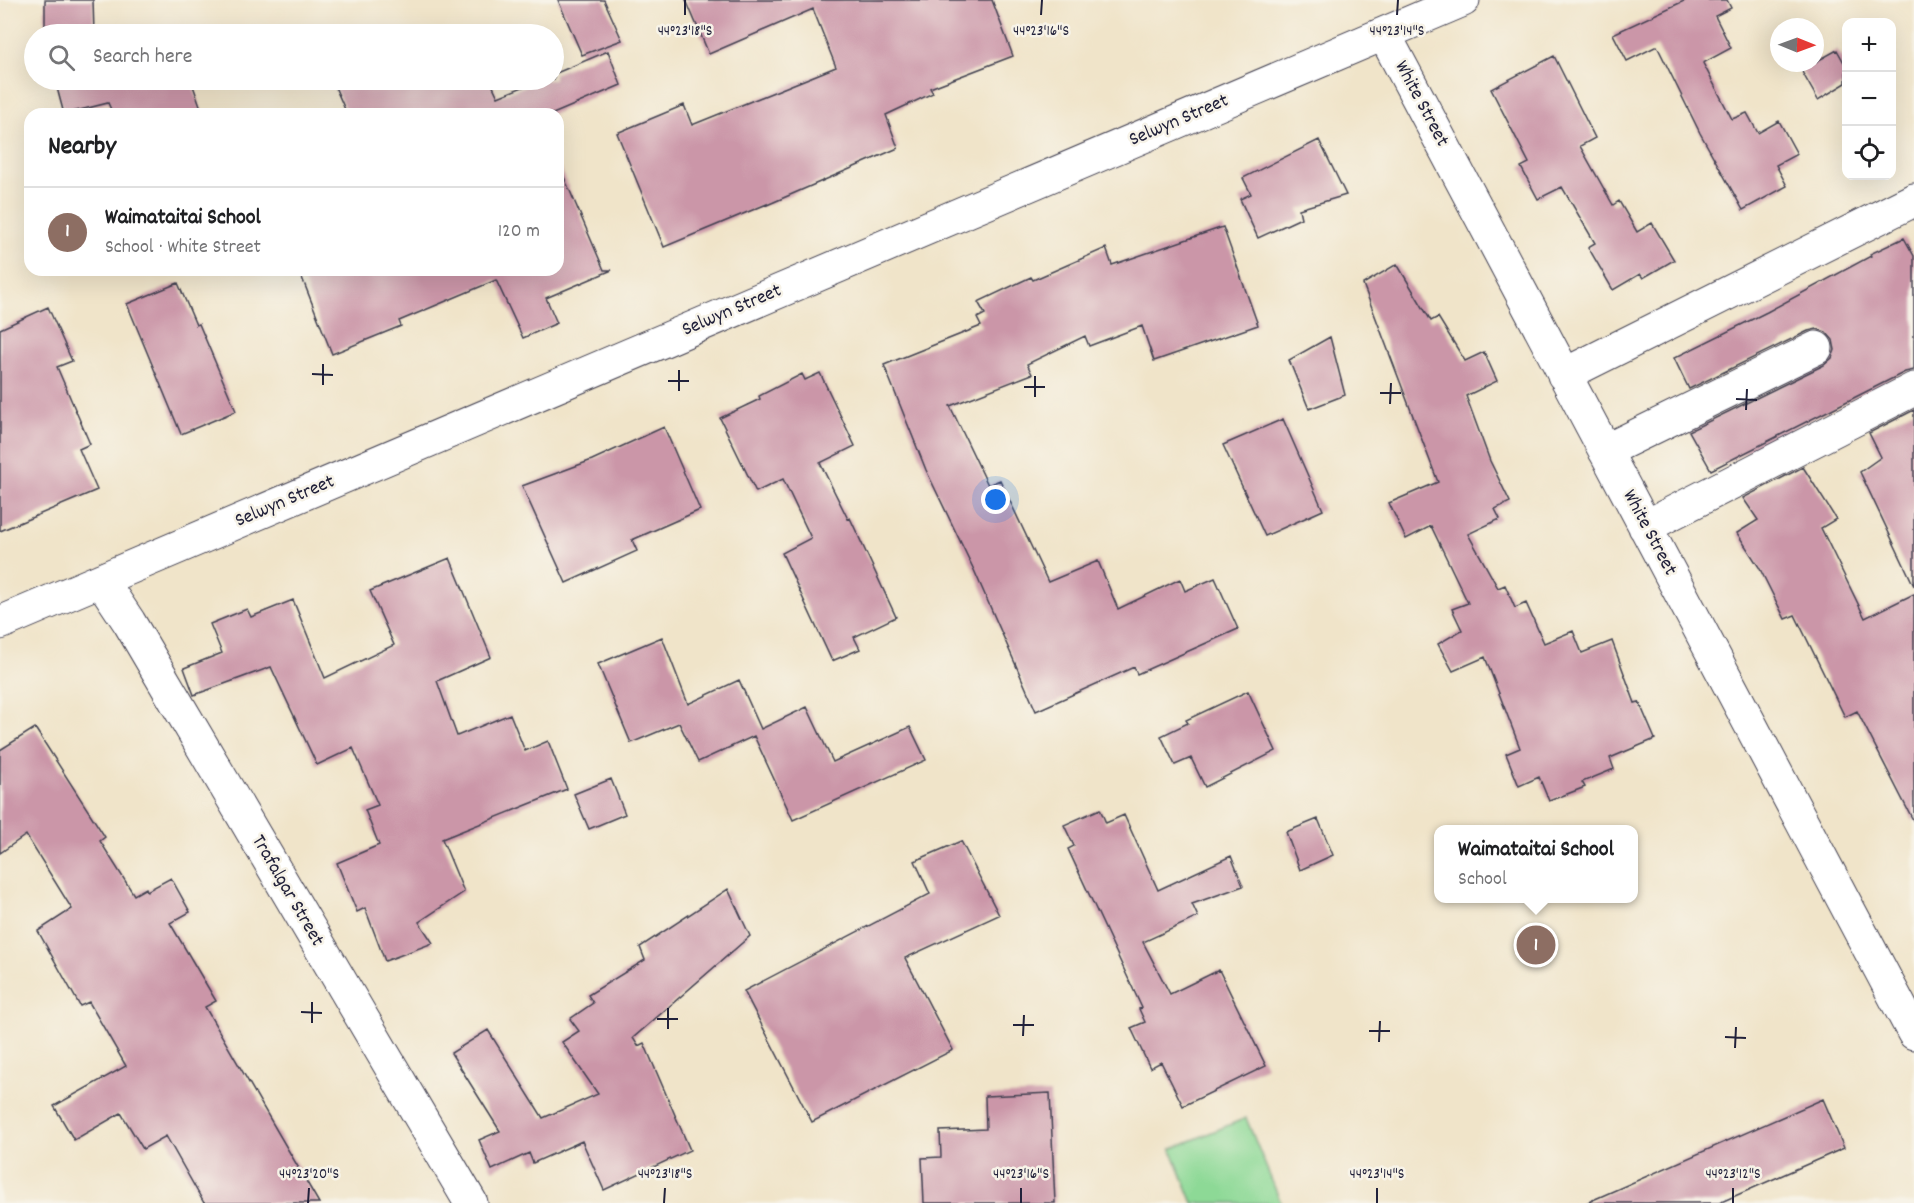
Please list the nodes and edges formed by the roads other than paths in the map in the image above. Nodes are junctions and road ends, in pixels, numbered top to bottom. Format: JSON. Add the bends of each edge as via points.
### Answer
{"nodes":[{"id":1,"x":1463,"y":0,"type":"edge"},
{"id":2,"x":1384,"y":34,"type":"junction"},
{"id":3,"x":1914,"y":200,"type":"edge"},
{"id":4,"x":1816,"y":348,"type":"dead end"},
{"id":5,"x":1564,"y":375,"type":"junction"},
{"id":6,"x":1914,"y":389,"type":"edge"},
{"id":7,"x":1605,"y":451,"type":"junction"},
{"id":8,"x":1646,"y":527,"type":"junction"},
{"id":9,"x":101,"y":580,"type":"junction"},
{"id":10,"x":0,"y":623,"type":"edge"},
{"id":11,"x":1914,"y":1033,"type":"edge"},
{"id":12,"x":471,"y":1203,"type":"edge"}],
"edges":[{"from":1,"to":2,"type":"street","name":"Selwyn Street"},
{"from":2,"to":5,"type":"street","name":"White Street"},
{"from":2,"to":9,"type":"street","name":"Selwyn Street"},
{"from":3,"to":5,"type":"street"},
{"from":4,"to":7,"type":"street"},
{"from":5,"to":7,"type":"street","name":"White Street"},
{"from":6,"to":8,"type":"street"},
{"from":7,"to":8,"type":"street","name":"White Street"},
{"from":8,"to":11,"type":"street","name":"White Street"},
{"from":9,"to":10,"type":"street","name":"Selwyn Street"},
{"from":9,"to":12,"type":"street","name":"Trafalgar Street"}]}
